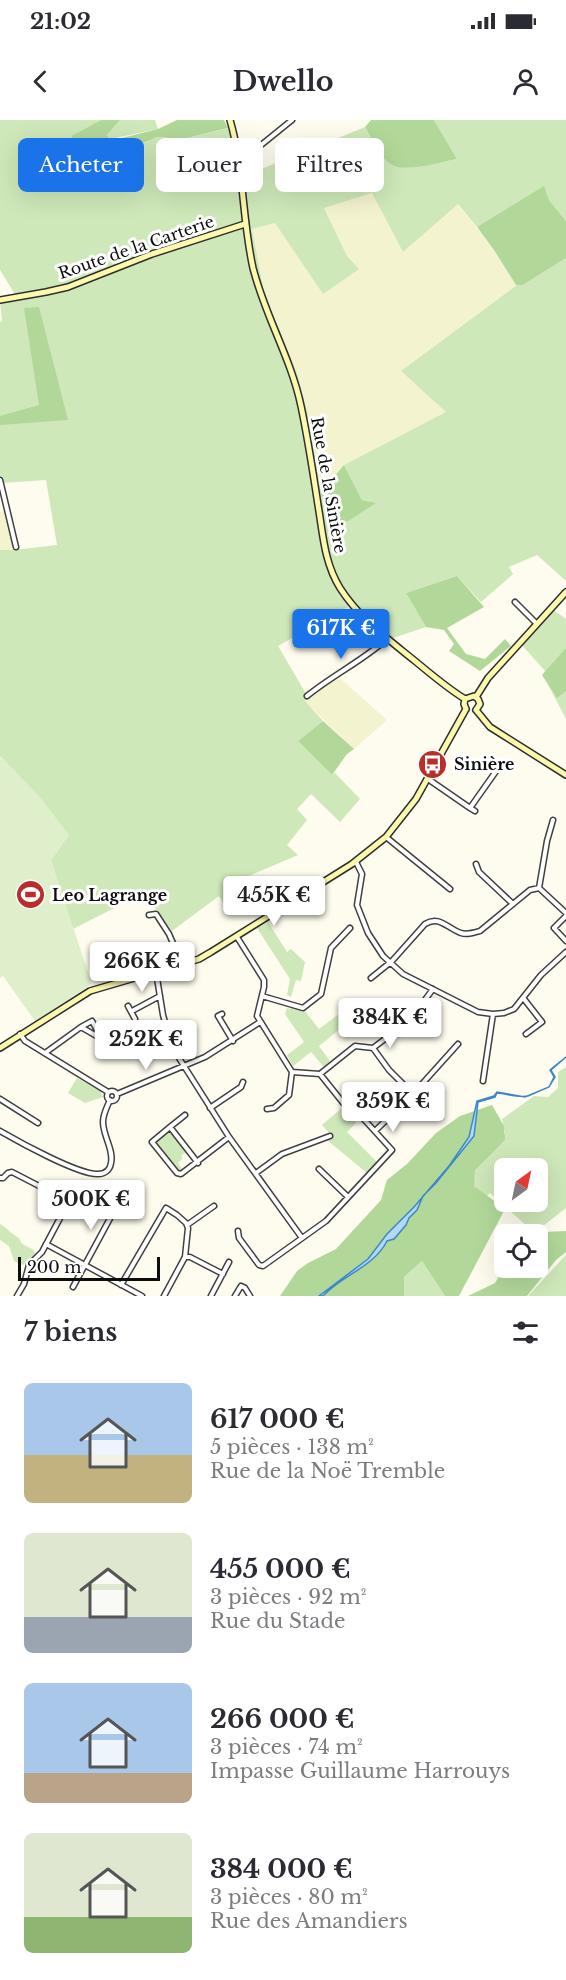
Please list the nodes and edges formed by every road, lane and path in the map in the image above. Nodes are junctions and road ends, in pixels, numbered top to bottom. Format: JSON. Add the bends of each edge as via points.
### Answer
{"nodes":[{"id":1,"x":230,"y":120,"type":"edge"},
{"id":2,"x":291,"y":120,"type":"edge"},
{"id":3,"x":234,"y":138,"type":"edge"},
{"id":4,"x":263,"y":143,"type":"edge"},
{"id":5,"x":242,"y":192,"type":"edge"},
{"id":6,"x":245,"y":224,"type":"junction"},
{"id":7,"x":0,"y":300,"type":"edge"},
{"id":8,"x":0,"y":480,"type":"edge"},
{"id":9,"x":16,"y":547,"type":"dead end"},
{"id":10,"x":566,"y":592,"type":"edge"},
{"id":11,"x":515,"y":602,"type":"dead end"},
{"id":12,"x":536,"y":623,"type":"junction"},
{"id":13,"x":387,"y":639,"type":"junction"},
{"id":14,"x":307,"y":696,"type":"dead end"},
{"id":15,"x":476,"y":697,"type":"junction"},
{"id":16,"x":465,"y":699,"type":"junction"},
{"id":17,"x":466,"y":709,"type":"junction"},
{"id":18,"x":476,"y":711,"type":"junction"},
{"id":19,"x":500,"y":767,"type":"dead end"},
{"id":20,"x":566,"y":775,"type":"edge"},
{"id":21,"x":428,"y":779,"type":"junction"},
{"id":22,"x":470,"y":808,"type":"junction"},
{"id":23,"x":475,"y":811,"type":"dead end"},
{"id":24,"x":554,"y":820,"type":"dead end"},
{"id":25,"x":386,"y":837,"type":"junction"},
{"id":26,"x":356,"y":862,"type":"junction"},
{"id":27,"x":476,"y":864,"type":"dead end"},
{"id":28,"x":539,"y":888,"type":"junction"},
{"id":29,"x":450,"y":889,"type":"dead end"},
{"id":30,"x":513,"y":904,"type":"junction"},
{"id":31,"x":566,"y":914,"type":"edge"},
{"id":32,"x":149,"y":915,"type":"dead end"},
{"id":33,"x":350,"y":928,"type":"dead end"},
{"id":34,"x":237,"y":937,"type":"junction"},
{"id":35,"x":566,"y":940,"type":"edge"},
{"id":36,"x":566,"y":952,"type":"edge"},
{"id":37,"x":390,"y":963,"type":"junction"},
{"id":38,"x":182,"y":964,"type":"junction"},
{"id":39,"x":156,"y":971,"type":"junction"},
{"id":40,"x":371,"y":978,"type":"dead end"},
{"id":41,"x":433,"y":989,"type":"junction"},
{"id":42,"x":160,"y":996,"type":"junction"},
{"id":43,"x":262,"y":996,"type":"junction"},
{"id":44,"x":524,"y":999,"type":"junction"},
{"id":45,"x":128,"y":1006,"type":"dead end"},
{"id":46,"x":132,"y":1011,"type":"junction"},
{"id":47,"x":222,"y":1014,"type":"dead end"},
{"id":48,"x":493,"y":1014,"type":"junction"},
{"id":49,"x":135,"y":1019,"type":"dead end"},
{"id":50,"x":260,"y":1022,"type":"junction"},
{"id":51,"x":81,"y":1027,"type":"junction"},
{"id":52,"x":20,"y":1034,"type":"junction"},
{"id":53,"x":526,"y":1034,"type":"dead end"},
{"id":54,"x":101,"y":1038,"type":"junction"},
{"id":55,"x":233,"y":1041,"type":"junction"},
{"id":56,"x":107,"y":1042,"type":"dead end"},
{"id":57,"x":459,"y":1044,"type":"dead end"},
{"id":58,"x":0,"y":1048,"type":"edge"},
{"id":59,"x":373,"y":1048,"type":"junction"},
{"id":60,"x":45,"y":1053,"type":"junction"},
{"id":61,"x":183,"y":1067,"type":"junction"},
{"id":62,"x":292,"y":1072,"type":"junction"},
{"id":63,"x":320,"y":1074,"type":"junction"},
{"id":64,"x":483,"y":1081,"type":"dead end"},
{"id":65,"x":243,"y":1082,"type":"dead end"},
{"id":66,"x":108,"y":1092,"type":"junction"},
{"id":67,"x":117,"y":1094,"type":"junction"},
{"id":68,"x":413,"y":1094,"type":"junction"},
{"id":69,"x":0,"y":1099,"type":"edge"},
{"id":70,"x":110,"y":1100,"type":"junction"},
{"id":71,"x":210,"y":1108,"type":"junction"},
{"id":72,"x":267,"y":1109,"type":"dead end"},
{"id":73,"x":185,"y":1115,"type":"dead end"},
{"id":74,"x":38,"y":1123,"type":"dead end"},
{"id":75,"x":170,"y":1127,"type":"junction"},
{"id":76,"x":0,"y":1131,"type":"edge"},
{"id":77,"x":375,"y":1131,"type":"junction"},
{"id":78,"x":330,"y":1136,"type":"dead end"},
{"id":79,"x":229,"y":1137,"type":"junction"},
{"id":80,"x":198,"y":1163,"type":"junction"},
{"id":81,"x":319,"y":1169,"type":"dead end"},
{"id":82,"x":255,"y":1173,"type":"junction"},
{"id":83,"x":0,"y":1178,"type":"edge"},
{"id":84,"x":128,"y":1185,"type":"dead end"},
{"id":85,"x":348,"y":1197,"type":"junction"},
{"id":86,"x":214,"y":1206,"type":"dead end"},
{"id":87,"x":187,"y":1226,"type":"junction"},
{"id":88,"x":238,"y":1231,"type":"dead end"},
{"id":89,"x":302,"y":1238,"type":"junction"},
{"id":90,"x":46,"y":1244,"type":"junction"},
{"id":91,"x":185,"y":1257,"type":"junction"},
{"id":92,"x":229,"y":1262,"type":"dead end"},
{"id":93,"x":85,"y":1265,"type":"junction"},
{"id":94,"x":223,"y":1274,"type":"junction"},
{"id":95,"x":121,"y":1285,"type":"junction"},
{"id":96,"x":73,"y":1287,"type":"dead end"},
{"id":97,"x":17,"y":1296,"type":"edge"},
{"id":98,"x":142,"y":1296,"type":"edge"},
{"id":99,"x":164,"y":1296,"type":"edge"},
{"id":100,"x":211,"y":1296,"type":"edge"},
{"id":101,"x":235,"y":1296,"type":"edge"},
{"id":102,"x":249,"y":1296,"type":"edge"}],
"edges":[{"from":1,"to":3,"type":"street","name":"Rue de la Sinière"},
{"from":2,"to":4,"type":"street"},
{"from":5,"to":6,"type":"street","name":"Rue de la Sinière"},
{"from":6,"to":7,"type":"street","name":"Route de la Carterie","via":[[152,254],[77,284]]},
{"from":6,"to":13,"type":"street","name":"Rue de la Sinière","via":[[263,302],[301,404],[323,543],[331,570],[356,609]]},
{"from":8,"to":9,"type":"street"},
{"from":10,"to":12,"type":"street"},
{"from":11,"to":12,"type":"street"},
{"from":12,"to":15,"type":"street"},
{"from":13,"to":14,"type":"street"},
{"from":13,"to":16,"type":"street","name":"Rue de la Sinière"},
{"from":15,"to":16,"type":"street"},
{"from":15,"to":18,"type":"street","via":[[480,704]]},
{"from":16,"to":17,"type":"street"},
{"from":17,"to":18,"type":"street"},
{"from":17,"to":21,"type":"street"},
{"from":18,"to":20,"type":"street","via":[[490,727]]},
{"from":19,"to":22,"type":"street"},
{"from":21,"to":22,"type":"street"},
{"from":21,"to":25,"type":"street"},
{"from":22,"to":23,"type":"street"},
{"from":24,"to":28,"type":"street"},
{"from":25,"to":26,"type":"street"},
{"from":25,"to":29,"type":"street"},
{"from":26,"to":34,"type":"street"},
{"from":26,"to":37,"type":"street","via":[[362,874],[357,905],[361,919]]},
{"from":27,"to":30,"type":"street","via":[[479,872]]},
{"from":28,"to":30,"type":"street","via":[[530,890]]},
{"from":28,"to":31,"type":"street"},
{"from":30,"to":37,"type":"street","via":[[480,932],[462,933],[440,921],[430,921]]},
{"from":31,"to":35,"type":"street","via":[[554,928]]},
{"from":32,"to":38,"type":"street","via":[[156,914]]},
{"from":33,"to":43,"type":"street","via":[[331,948],[321,994],[303,1008]]},
{"from":34,"to":38,"type":"street"},
{"from":34,"to":43,"type":"street","via":[[264,980]]},
{"from":36,"to":44,"type":"street","via":[[541,975]]},
{"from":37,"to":40,"type":"street"},
{"from":37,"to":41,"type":"street"},
{"from":38,"to":39,"type":"street"},
{"from":39,"to":42,"type":"street"},
{"from":39,"to":52,"type":"street","via":[[90,991]]},
{"from":41,"to":48,"type":"street","via":[[478,1012]]},
{"from":41,"to":59,"type":"street","via":[[410,1020]]},
{"from":42,"to":46,"type":"street"},
{"from":42,"to":61,"type":"street","via":[[170,1042]]},
{"from":43,"to":50,"type":"street","via":[[257,1016]]},
{"from":44,"to":48,"type":"street","via":[[514,1009]]},
{"from":44,"to":53,"type":"street","via":[[542,1022]]},
{"from":45,"to":46,"type":"street"},
{"from":46,"to":49,"type":"street"},
{"from":47,"to":55,"type":"street","via":[[218,1016]]},
{"from":48,"to":64,"type":"street"},
{"from":50,"to":55,"type":"street"},
{"from":50,"to":62,"type":"street"},
{"from":51,"to":54,"type":"street"},
{"from":51,"to":54,"type":"street","via":[[92,1021]]},
{"from":51,"to":60,"type":"street"},
{"from":52,"to":58,"type":"street"},
{"from":52,"to":60,"type":"street"},
{"from":54,"to":56,"type":"street"},
{"from":55,"to":61,"type":"street"},
{"from":57,"to":68,"type":"street"},
{"from":59,"to":63,"type":"street","via":[[355,1046]]},
{"from":59,"to":68,"type":"street"},
{"from":60,"to":66,"type":"street"},
{"from":61,"to":67,"type":"street"},
{"from":61,"to":71,"type":"street"},
{"from":62,"to":63,"type":"street"},
{"from":62,"to":72,"type":"street","via":[[288,1095]]},
{"from":63,"to":77,"type":"street","via":[[344,1104]]},
{"from":65,"to":71,"type":"street"},
{"from":66,"to":67,"type":"street"},
{"from":66,"to":70,"type":"street"},
{"from":67,"to":70,"type":"street","via":[[116,1099]]},
{"from":68,"to":77,"type":"street"},
{"from":69,"to":74,"type":"street"},
{"from":70,"to":76,"type":"street","via":[[103,1125],[112,1159],[105,1173],[94,1174],[57,1160]]},
{"from":71,"to":79,"type":"street"},
{"from":73,"to":75,"type":"street"},
{"from":75,"to":80,"type":"street"},
{"from":75,"to":80,"type":"street","via":[[152,1142],[177,1173]]},
{"from":77,"to":85,"type":"street","via":[[393,1150]]},
{"from":78,"to":82,"type":"street","via":[[282,1154]]},
{"from":79,"to":80,"type":"street"},
{"from":79,"to":82,"type":"street"},
{"from":81,"to":85,"type":"street"},
{"from":82,"to":89,"type":"street"},
{"from":83,"to":90,"type":"street","via":[[12,1172],[68,1199]]},
{"from":84,"to":93,"type":"street"},
{"from":85,"to":89,"type":"street","via":[[326,1221]]},
{"from":86,"to":87,"type":"street"},
{"from":87,"to":91,"type":"street"},
{"from":87,"to":95,"type":"street","via":[[166,1208]]},
{"from":88,"to":89,"type":"street","via":[[239,1238],[263,1266]]},
{"from":90,"to":93,"type":"street"},
{"from":90,"to":97,"type":"street","via":[[28,1268]]},
{"from":91,"to":94,"type":"street"},
{"from":91,"to":99,"type":"street"},
{"from":92,"to":94,"type":"street"},
{"from":93,"to":95,"type":"street"},
{"from":93,"to":96,"type":"street"},
{"from":94,"to":100,"type":"street"},
{"from":95,"to":98,"type":"street"},
{"from":101,"to":102,"type":"street","via":[[241,1286]]}]}
